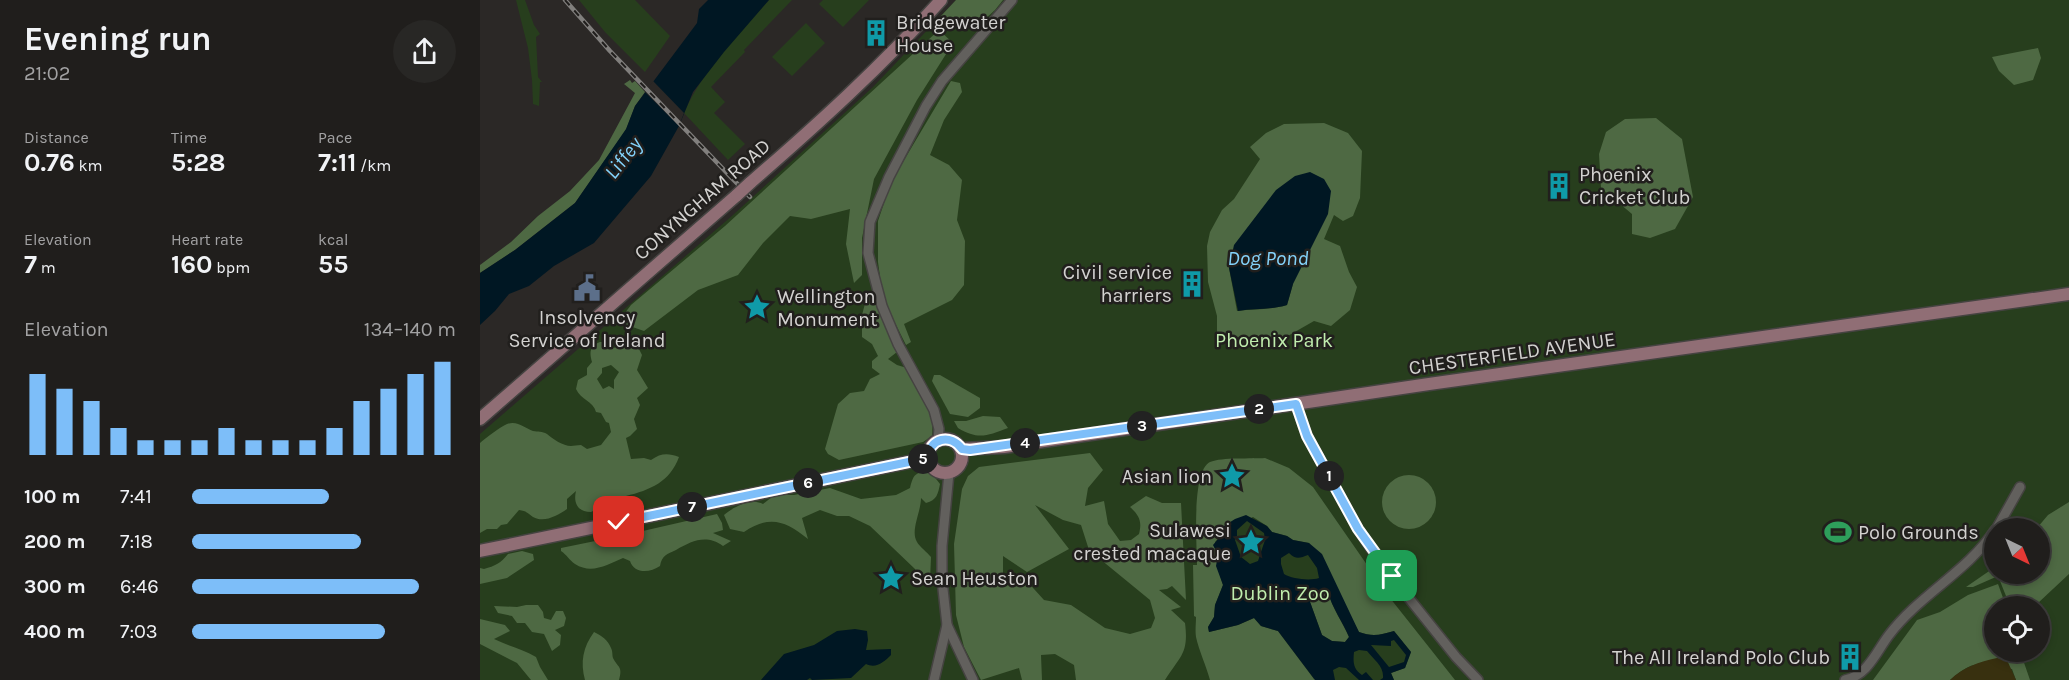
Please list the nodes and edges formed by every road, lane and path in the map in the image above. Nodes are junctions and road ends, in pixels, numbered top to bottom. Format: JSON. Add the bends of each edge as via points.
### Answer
{"nodes":[{"id":1,"x":941,"y":0,"type":"edge"},
{"id":2,"x":1012,"y":0,"type":"edge"},
{"id":3,"x":2069,"y":294,"type":"edge"},
{"id":4,"x":1296,"y":404,"type":"junction"},
{"id":5,"x":481,"y":416,"type":"edge"},
{"id":6,"x":938,"y":440,"type":"junction"},
{"id":7,"x":962,"y":449,"type":"junction"},
{"id":8,"x":928,"y":458,"type":"junction"},
{"id":9,"x":949,"y":473,"type":"junction"},
{"id":10,"x":2020,"y":487,"type":"dead end"},
{"id":11,"x":2002,"y":518,"type":"edge"},
{"id":12,"x":1984,"y":543,"type":"edge"},
{"id":13,"x":480,"y":551,"type":"edge"},
{"id":14,"x":947,"y":625,"type":"junction"},
{"id":15,"x":959,"y":649,"type":"junction"},
{"id":16,"x":941,"y":654,"type":"junction"},
{"id":17,"x":972,"y":677,"type":"edge"},
{"id":18,"x":934,"y":680,"type":"edge"},
{"id":19,"x":1478,"y":680,"type":"edge"},
{"id":20,"x":1845,"y":680,"type":"edge"}],
"edges":[{"from":1,"to":5,"type":"street","name":"CONYNGHAM ROAD","bridge":true,"via":[[851,94]]},
{"from":2,"to":6,"type":"street","via":[[931,97],[870,222],[868,253],[882,306],[934,410]]},
{"from":3,"to":4,"type":"street","name":"CHESTERFIELD AVENUE"},
{"from":4,"to":7,"type":"street","name":"CHESTERFIELD AVENUE","via":[[1004,447]]},
{"from":4,"to":19,"type":"street","via":[[1307,436],[1358,529],[1380,562]]},
{"from":6,"to":7,"type":"street","via":[[949,439]]},
{"from":6,"to":8,"type":"street","via":[[930,448]]},
{"from":7,"to":9,"type":"street","via":[[961,465]]},
{"from":8,"to":9,"type":"street","via":[[938,472]]},
{"from":8,"to":13,"type":"street"},
{"from":9,"to":14,"type":"street","via":[[942,546]]},
{"from":10,"to":11,"type":"street"},
{"from":12,"to":20,"type":"street","via":[[1901,621],[1861,673]]},
{"from":14,"to":15,"type":"street"},
{"from":14,"to":16,"type":"street"},
{"from":15,"to":16,"type":"street","via":[[949,646]]},
{"from":15,"to":17,"type":"street"},
{"from":16,"to":18,"type":"street"}]}
